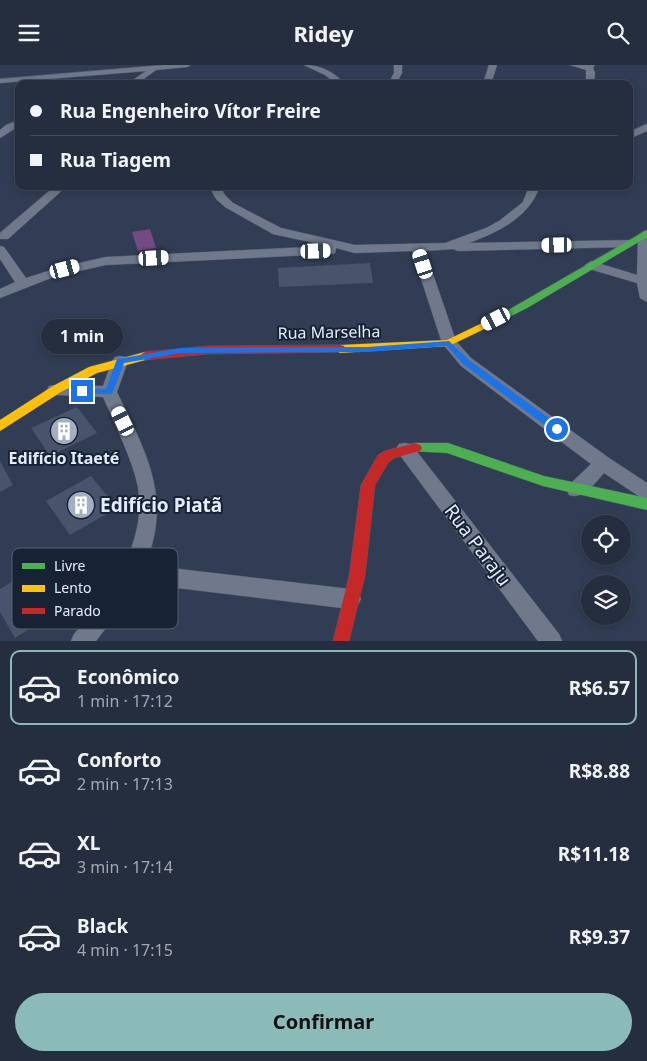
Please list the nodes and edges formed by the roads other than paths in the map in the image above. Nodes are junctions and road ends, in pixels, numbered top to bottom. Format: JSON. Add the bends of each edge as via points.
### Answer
{"nodes":[{"id":1,"x":167,"y":65,"type":"edge"},
{"id":2,"x":187,"y":65,"type":"edge"},
{"id":3,"x":308,"y":65,"type":"edge"},
{"id":4,"x":398,"y":65,"type":"edge"},
{"id":5,"x":493,"y":65,"type":"edge"},
{"id":6,"x":574,"y":65,"type":"edge"},
{"id":7,"x":590,"y":66,"type":"edge"},
{"id":8,"x":76,"y":67,"type":"edge"},
{"id":9,"x":156,"y":69,"type":"junction"},
{"id":10,"x":87,"y":75,"type":"junction"},
{"id":11,"x":71,"y":77,"type":"junction"},
{"id":12,"x":15,"y":80,"type":"edge"},
{"id":13,"x":18,"y":80,"type":"edge"},
{"id":14,"x":138,"y":80,"type":"edge"},
{"id":15,"x":336,"y":80,"type":"edge"},
{"id":16,"x":394,"y":80,"type":"edge"},
{"id":17,"x":488,"y":80,"type":"edge"},
{"id":18,"x":590,"y":80,"type":"edge"},
{"id":19,"x":0,"y":81,"type":"edge"},
{"id":20,"x":15,"y":125,"type":"edge"},
{"id":21,"x":647,"y":127,"type":"edge"},
{"id":22,"x":15,"y":128,"type":"edge"},
{"id":23,"x":2,"y":132,"type":"edge"},
{"id":24,"x":633,"y":134,"type":"edge"},
{"id":25,"x":57,"y":190,"type":"edge"},
{"id":26,"x":216,"y":190,"type":"edge"},
{"id":27,"x":534,"y":190,"type":"edge"},
{"id":28,"x":277,"y":231,"type":"junction"},
{"id":29,"x":645,"y":234,"type":"edge"},
{"id":30,"x":2,"y":236,"type":"edge"},
{"id":31,"x":628,"y":243,"type":"junction"},
{"id":32,"x":417,"y":247,"type":"junction"},
{"id":33,"x":447,"y":247,"type":"junction"},
{"id":34,"x":355,"y":249,"type":"junction"},
{"id":35,"x":0,"y":250,"type":"edge"},
{"id":36,"x":257,"y":253,"type":"junction"},
{"id":37,"x":591,"y":265,"type":"junction"},
{"id":38,"x":643,"y":281,"type":"junction"},
{"id":39,"x":22,"y":282,"type":"junction"},
{"id":40,"x":0,"y":294,"type":"edge"},
{"id":41,"x":647,"y":298,"type":"edge"},
{"id":42,"x":449,"y":343,"type":"junction"},
{"id":43,"x":120,"y":361,"type":"junction"},
{"id":44,"x":55,"y":390,"type":"junction"},
{"id":45,"x":109,"y":392,"type":"junction"},
{"id":46,"x":0,"y":426,"type":"edge"},
{"id":47,"x":405,"y":449,"type":"junction"},
{"id":48,"x":603,"y":463,"type":"junction"},
{"id":49,"x":576,"y":490,"type":"junction"},
{"id":50,"x":647,"y":492,"type":"edge"},
{"id":51,"x":647,"y":504,"type":"edge"},
{"id":52,"x":141,"y":548,"type":"edge"},
{"id":53,"x":178,"y":578,"type":"edge"},
{"id":54,"x":350,"y":599,"type":"junction"},
{"id":55,"x":92,"y":629,"type":"edge"},
{"id":56,"x":82,"y":641,"type":"edge"},
{"id":57,"x":341,"y":641,"type":"edge"},
{"id":58,"x":551,"y":641,"type":"edge"}],
"edges":[{"from":1,"to":9,"type":"street"},
{"from":2,"to":9,"type":"street"},
{"from":3,"to":15,"type":"street"},
{"from":4,"to":16,"type":"street"},
{"from":5,"to":17,"type":"street"},
{"from":6,"to":7,"type":"street"},
{"from":7,"to":18,"type":"street"},
{"from":8,"to":10,"type":"street"},
{"from":8,"to":11,"type":"street"},
{"from":9,"to":10,"type":"street"},
{"from":9,"to":14,"type":"street"},
{"from":10,"to":11,"type":"street"},
{"from":11,"to":13,"type":"street"},
{"from":12,"to":19,"type":"street"},
{"from":20,"to":23,"type":"street"},
{"from":21,"to":24,"type":"street"},
{"from":22,"to":23,"type":"street"},
{"from":25,"to":30,"type":"street"},
{"from":26,"to":28,"type":"street","via":[[230,205]]},
{"from":27,"to":33,"type":"street","via":[[526,203],[503,223]]},
{"from":28,"to":34,"type":"street"},
{"from":28,"to":36,"type":"street","via":[[274,239]]},
{"from":29,"to":31,"type":"street","name":"Rua Marselha"},
{"from":29,"to":38,"type":"street"},
{"from":30,"to":35,"type":"street","via":[[9,238],[10,242]]},
{"from":31,"to":33,"type":"street"},
{"from":31,"to":37,"type":"street","name":"Rua Marselha"},
{"from":32,"to":33,"type":"street"},
{"from":32,"to":34,"type":"street"},
{"from":32,"to":42,"type":"street"},
{"from":34,"to":36,"type":"street"},
{"from":35,"to":39,"type":"street"},
{"from":36,"to":39,"type":"street","via":[[106,261]]},
{"from":37,"to":38,"type":"street"},
{"from":37,"to":42,"type":"street","name":"Rua Marselha","via":[[544,295]]},
{"from":38,"to":41,"type":"street"},
{"from":39,"to":40,"type":"street"},
{"from":42,"to":43,"type":"street","name":"Rua Marselha","via":[[367,349],[181,351]]},
{"from":42,"to":48,"type":"street","via":[[466,362]]},
{"from":43,"to":44,"type":"street","name":"Rua Marselha","via":[[93,370]]},
{"from":43,"to":45,"type":"street"},
{"from":44,"to":45,"type":"street"},
{"from":44,"to":46,"type":"street","name":"Rua Marselha"},
{"from":45,"to":52,"type":"street","via":[[130,436],[147,487],[149,507]]},
{"from":47,"to":49,"type":"street","via":[[433,446],[454,449]]},
{"from":47,"to":54,"type":"street","via":[[383,459],[368,485],[357,576]]},
{"from":47,"to":58,"type":"street","name":"Rua Paraju"},
{"from":48,"to":49,"type":"street"},
{"from":48,"to":50,"type":"street"},
{"from":49,"to":51,"type":"street"},
{"from":53,"to":54,"type":"street"},
{"from":54,"to":57,"type":"street"},
{"from":55,"to":56,"type":"street"}]}
